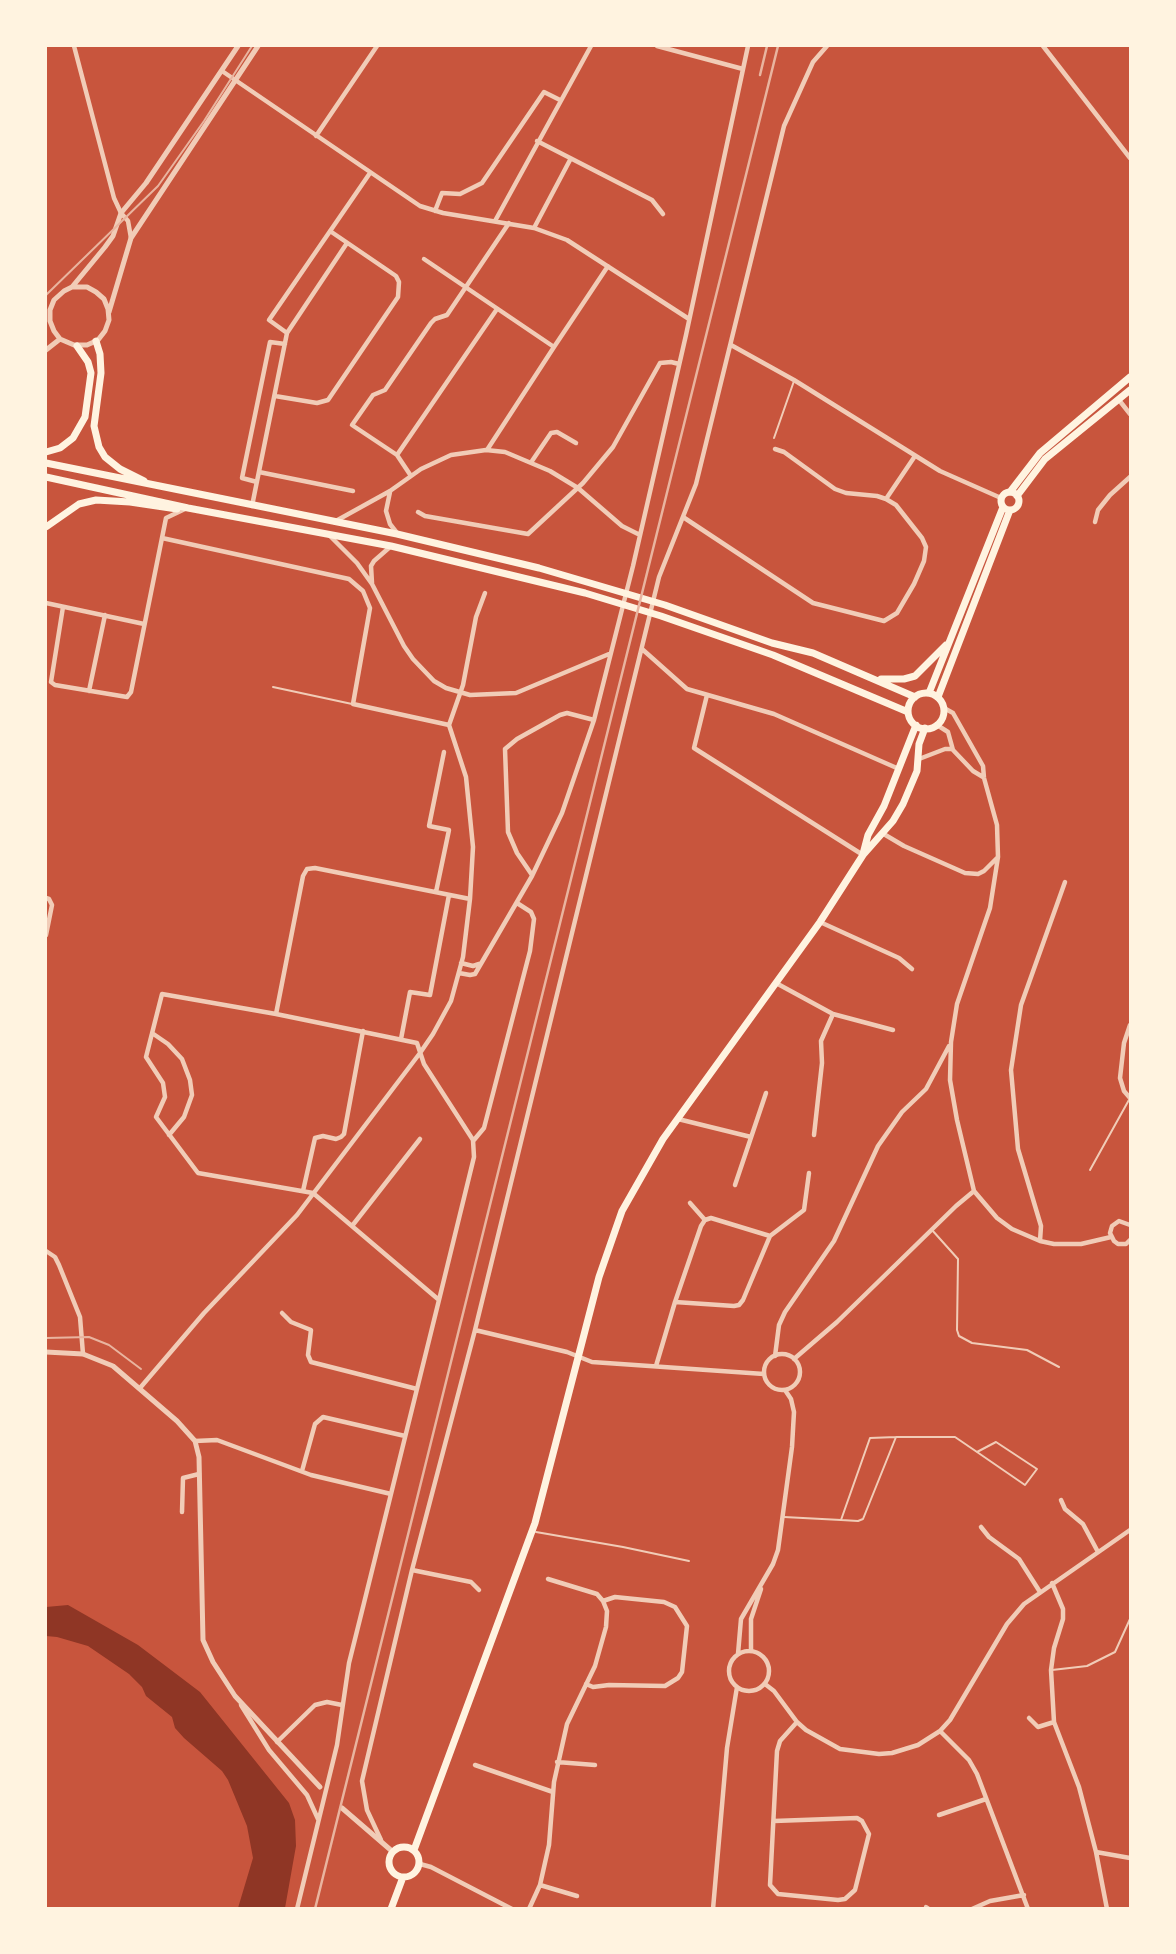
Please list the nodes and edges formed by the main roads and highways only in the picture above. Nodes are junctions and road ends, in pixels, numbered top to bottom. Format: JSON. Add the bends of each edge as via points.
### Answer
{"nodes":[{"id":1,"x":97,"y":340,"type":"road end"},
{"id":2,"x":77,"y":346,"type":"road end"},
{"id":3,"x":1130,"y":377,"type":"edge"},
{"id":4,"x":1130,"y":390,"type":"edge"},
{"id":5,"x":46,"y":452,"type":"edge"},
{"id":6,"x":46,"y":464,"type":"edge"},
{"id":7,"x":46,"y":477,"type":"edge"},
{"id":8,"x":154,"y":486,"type":"junction"},
{"id":9,"x":1013,"y":494,"type":"junction"},
{"id":10,"x":1005,"y":505,"type":"junction"},
{"id":11,"x":188,"y":508,"type":"junction"},
{"id":12,"x":46,"y":527,"type":"edge"},
{"id":13,"x":949,"y":642,"type":"junction"},
{"id":14,"x":874,"y":679,"type":"junction"},
{"id":15,"x":929,"y":693,"type":"junction"},
{"id":16,"x":915,"y":696,"type":"junction"},
{"id":17,"x":937,"y":697,"type":"junction"},
{"id":18,"x":908,"y":712,"type":"junction"},
{"id":19,"x":916,"y":725,"type":"junction"},
{"id":20,"x":925,"y":728,"type":"junction"},
{"id":21,"x":863,"y":855,"type":"junction"},
{"id":22,"x":414,"y":1850,"type":"junction"},
{"id":23,"x":402,"y":1877,"type":"junction"},
{"id":24,"x":391,"y":1909,"type":"edge"}],
"edges":[{"from":1,"to":8,"type":"main road","via":[[101,373],[94,426],[99,447],[120,469]]},
{"from":2,"to":5,"type":"main road","via":[[91,373],[85,417],[73,438]]},
{"from":3,"to":9,"type":"main road","via":[[1040,453]]},
{"from":4,"to":9,"type":"main road","via":[[1045,460]]},
{"from":6,"to":8,"type":"main road"},
{"from":7,"to":11,"type":"main road"},
{"from":8,"to":14,"type":"main road","via":[[397,534],[589,582],[813,653]]},
{"from":9,"to":10,"type":"main road"},
{"from":9,"to":10,"type":"main road","via":[[1017,505]]},
{"from":10,"to":13,"type":"main road"},
{"from":10,"to":17,"type":"main road"},
{"from":11,"to":12,"type":"main road","via":[[96,500],[79,504]]},
{"from":11,"to":18,"type":"main road","via":[[391,546],[585,593],[809,669]]},
{"from":13,"to":14,"type":"main road","via":[[915,676]]},
{"from":13,"to":15,"type":"main road"},
{"from":14,"to":16,"type":"main road"},
{"from":15,"to":16,"type":"main road"},
{"from":15,"to":17,"type":"main road"},
{"from":16,"to":18,"type":"main road"},
{"from":17,"to":20,"type":"main road","via":[[943,716]]},
{"from":18,"to":19,"type":"main road"},
{"from":19,"to":20,"type":"main road"},
{"from":19,"to":21,"type":"main road"},
{"from":20,"to":21,"type":"main road","via":[[904,804]]},
{"from":21,"to":22,"type":"main road","via":[[820,922],[677,1118],[622,1211],[603,1261],[532,1532]]},
{"from":22,"to":23,"type":"main road","via":[[420,1864],[412,1875]]},
{"from":22,"to":23,"type":"main road","via":[[403,1847],[390,1857],[394,1874]]},
{"from":23,"to":24,"type":"main road"}]}
